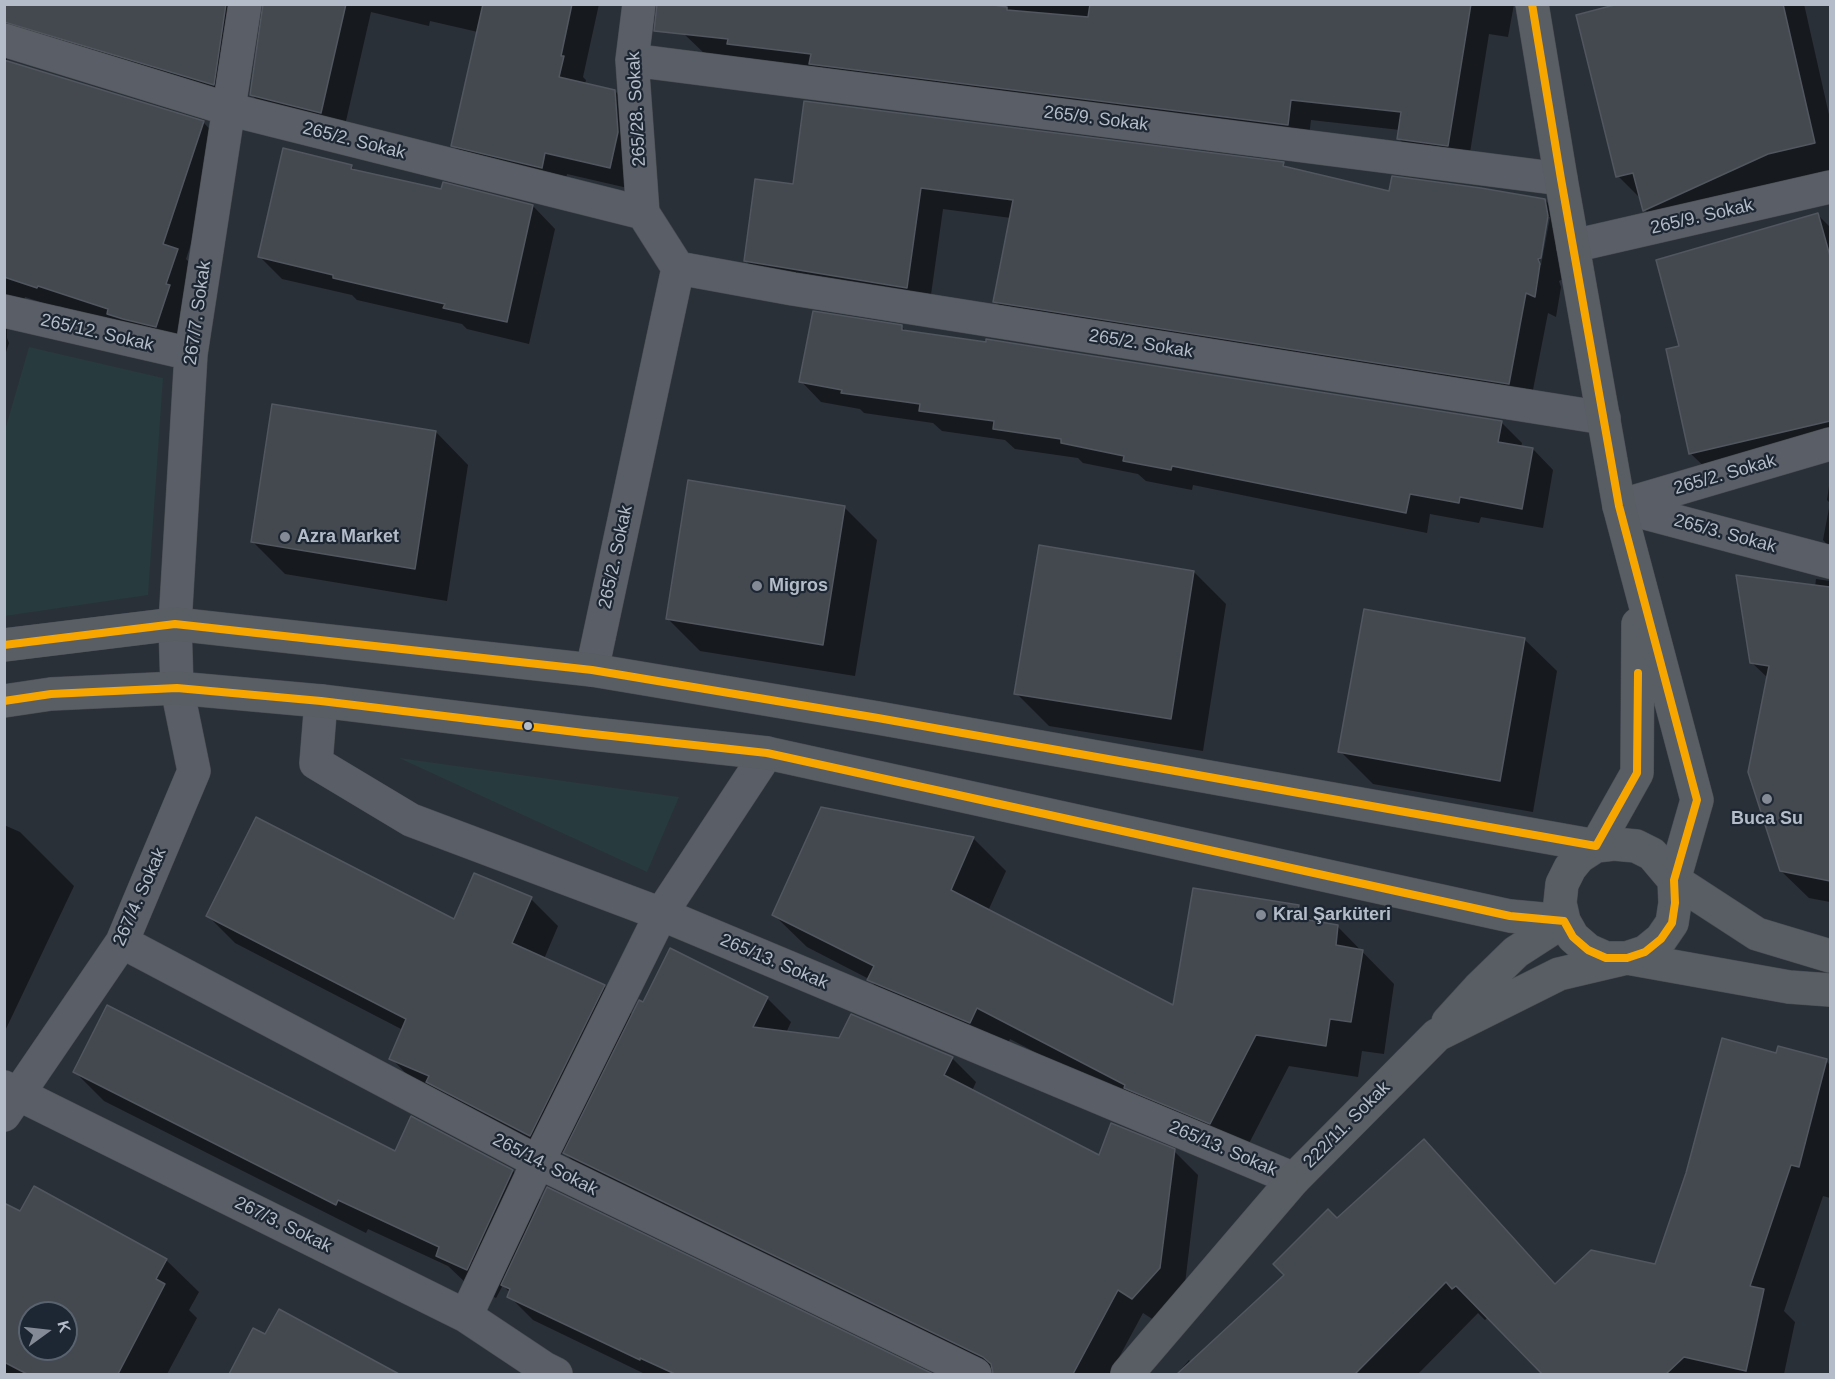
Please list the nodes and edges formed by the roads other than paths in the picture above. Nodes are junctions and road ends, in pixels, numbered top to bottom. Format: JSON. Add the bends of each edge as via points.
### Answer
{"nodes":[{"id":1,"x":244,"y":4,"type":"edge"},
{"id":2,"x":639,"y":4,"type":"edge"},
{"id":3,"x":1532,"y":4,"type":"edge"},
{"id":4,"x":4,"y":40,"type":"edge"},
{"id":5,"x":632,"y":60,"type":"junction"},
{"id":6,"x":228,"y":109,"type":"junction"},
{"id":7,"x":1561,"y":179,"type":"junction"},
{"id":8,"x":1830,"y":187,"type":"edge"},
{"id":9,"x":643,"y":213,"type":"junction"},
{"id":10,"x":1573,"y":246,"type":"junction"},
{"id":11,"x":678,"y":268,"type":"junction"},
{"id":12,"x":6,"y":318,"type":"edge"},
{"id":13,"x":191,"y":354,"type":"junction"},
{"id":14,"x":1604,"y":418,"type":"junction"},
{"id":15,"x":1830,"y":444,"type":"edge"},
{"id":16,"x":1619,"y":506,"type":"junction"},
{"id":17,"x":1830,"y":562,"type":"edge"},
{"id":18,"x":1638,"y":580,"type":"junction"},
{"id":19,"x":175,"y":624,"type":"junction"},
{"id":20,"x":4,"y":645,"type":"edge"},
{"id":21,"x":592,"y":670,"type":"junction"},
{"id":22,"x":177,"y":688,"type":"junction"},
{"id":23,"x":4,"y":701,"type":"edge"},
{"id":24,"x":321,"y":701,"type":"junction"},
{"id":25,"x":767,"y":753,"type":"junction"},
{"id":26,"x":1596,"y":846,"type":"junction"},
{"id":27,"x":1674,"y":880,"type":"junction"},
{"id":28,"x":662,"y":914,"type":"junction"},
{"id":29,"x":1510,"y":916,"type":"junction"},
{"id":30,"x":1564,"y":921,"type":"junction"},
{"id":31,"x":122,"y":942,"type":"junction"},
{"id":32,"x":1516,"y":952,"type":"junction"},
{"id":33,"x":1830,"y":956,"type":"edge"},
{"id":34,"x":1627,"y":958,"type":"junction"},
{"id":35,"x":1830,"y":990,"type":"edge"},
{"id":36,"x":1437,"y":1035,"type":"junction"},
{"id":37,"x":9,"y":1099,"type":"edge"},
{"id":38,"x":538,"y":1162,"type":"junction"},
{"id":39,"x":1294,"y":1179,"type":"junction"},
{"id":40,"x":466,"y":1316,"type":"junction"},
{"id":41,"x":547,"y":1372,"type":"edge"},
{"id":42,"x":975,"y":1374,"type":"edge"},
{"id":43,"x":1127,"y":1374,"type":"edge"}],
"edges":[{"from":1,"to":6,"type":"street","name":"267/7. Sokak"},
{"from":2,"to":5,"type":"street","name":"265/28. Sokak"},
{"from":3,"to":7,"type":"main road"},
{"from":4,"to":6,"type":"street","name":"265/2. Sokak"},
{"from":5,"to":7,"type":"street","name":"265/9. Sokak"},
{"from":5,"to":9,"type":"street","name":"265/28. Sokak"},
{"from":6,"to":9,"type":"street","name":"265/2. Sokak"},
{"from":6,"to":13,"type":"street","name":"267/7. Sokak"},
{"from":7,"to":10,"type":"main road"},
{"from":8,"to":10,"type":"street","name":"265/9. Sokak"},
{"from":9,"to":11,"type":"street"},
{"from":10,"to":14,"type":"main road"},
{"from":11,"to":14,"type":"street","name":"265/2. Sokak"},
{"from":11,"to":21,"type":"street","name":"265/2. Sokak"},
{"from":12,"to":13,"type":"street","name":"265/12. Sokak"},
{"from":13,"to":19,"type":"street","name":"267/7. Sokak"},
{"from":14,"to":16,"type":"main road"},
{"from":15,"to":16,"type":"street","name":"265/2. Sokak"},
{"from":16,"to":17,"type":"street","name":"265/3. Sokak"},
{"from":16,"to":18,"type":"main road"},
{"from":18,"to":26,"type":"main road","via":[[1637,773]]},
{"from":18,"to":27,"type":"main road","via":[[1697,800]]},
{"from":19,"to":20,"type":"main road"},
{"from":19,"to":21,"type":"main road"},
{"from":19,"to":22,"type":"street","name":"267/7. Sokak"},
{"from":21,"to":26,"type":"main road"},
{"from":22,"to":23,"type":"main road","via":[[51,694]]},
{"from":22,"to":24,"type":"main road"},
{"from":22,"to":31,"type":"street","name":"267/4. Sokak","via":[[194,771]]},
{"from":24,"to":25,"type":"main road"},
{"from":24,"to":28,"type":"street","name":"265/13. Sokak","via":[[316,763],[411,820]]},
{"from":25,"to":28,"type":"street"},
{"from":25,"to":29,"type":"main road"},
{"from":26,"to":27,"type":"main road","via":[[1636,846],[1652,854]]},
{"from":26,"to":30,"type":"main road","via":[[1570,867],[1562,884],[1560,903]]},
{"from":27,"to":33,"type":"main road","via":[[1757,934]]},
{"from":27,"to":34,"type":"main road","via":[[1672,922],[1653,946]]},
{"from":28,"to":38,"type":"street"},
{"from":28,"to":39,"type":"street","name":"265/13. Sokak"},
{"from":29,"to":30,"type":"main road"},
{"from":29,"to":32,"type":"main road"},
{"from":30,"to":32,"type":"main road"},
{"from":30,"to":34,"type":"main road","via":[[1573,937],[1588,950],[1606,958]]},
{"from":31,"to":37,"type":"street","name":"267/4. Sokak"},
{"from":31,"to":38,"type":"street","name":"265/14. Sokak"},
{"from":32,"to":36,"type":"main road"},
{"from":34,"to":35,"type":"main road","via":[[1789,987]]},
{"from":34,"to":36,"type":"main road","name":"222/11. Sokak","via":[[1559,974]]},
{"from":36,"to":39,"type":"main road","name":"222/11. Sokak"},
{"from":37,"to":40,"type":"street","name":"267/3. Sokak"},
{"from":38,"to":40,"type":"street"},
{"from":38,"to":42,"type":"street","name":"265/14. Sokak"},
{"from":39,"to":43,"type":"main road","name":"222/11. Sokak"},
{"from":40,"to":41,"type":"street","name":"267/3. Sokak"}]}
